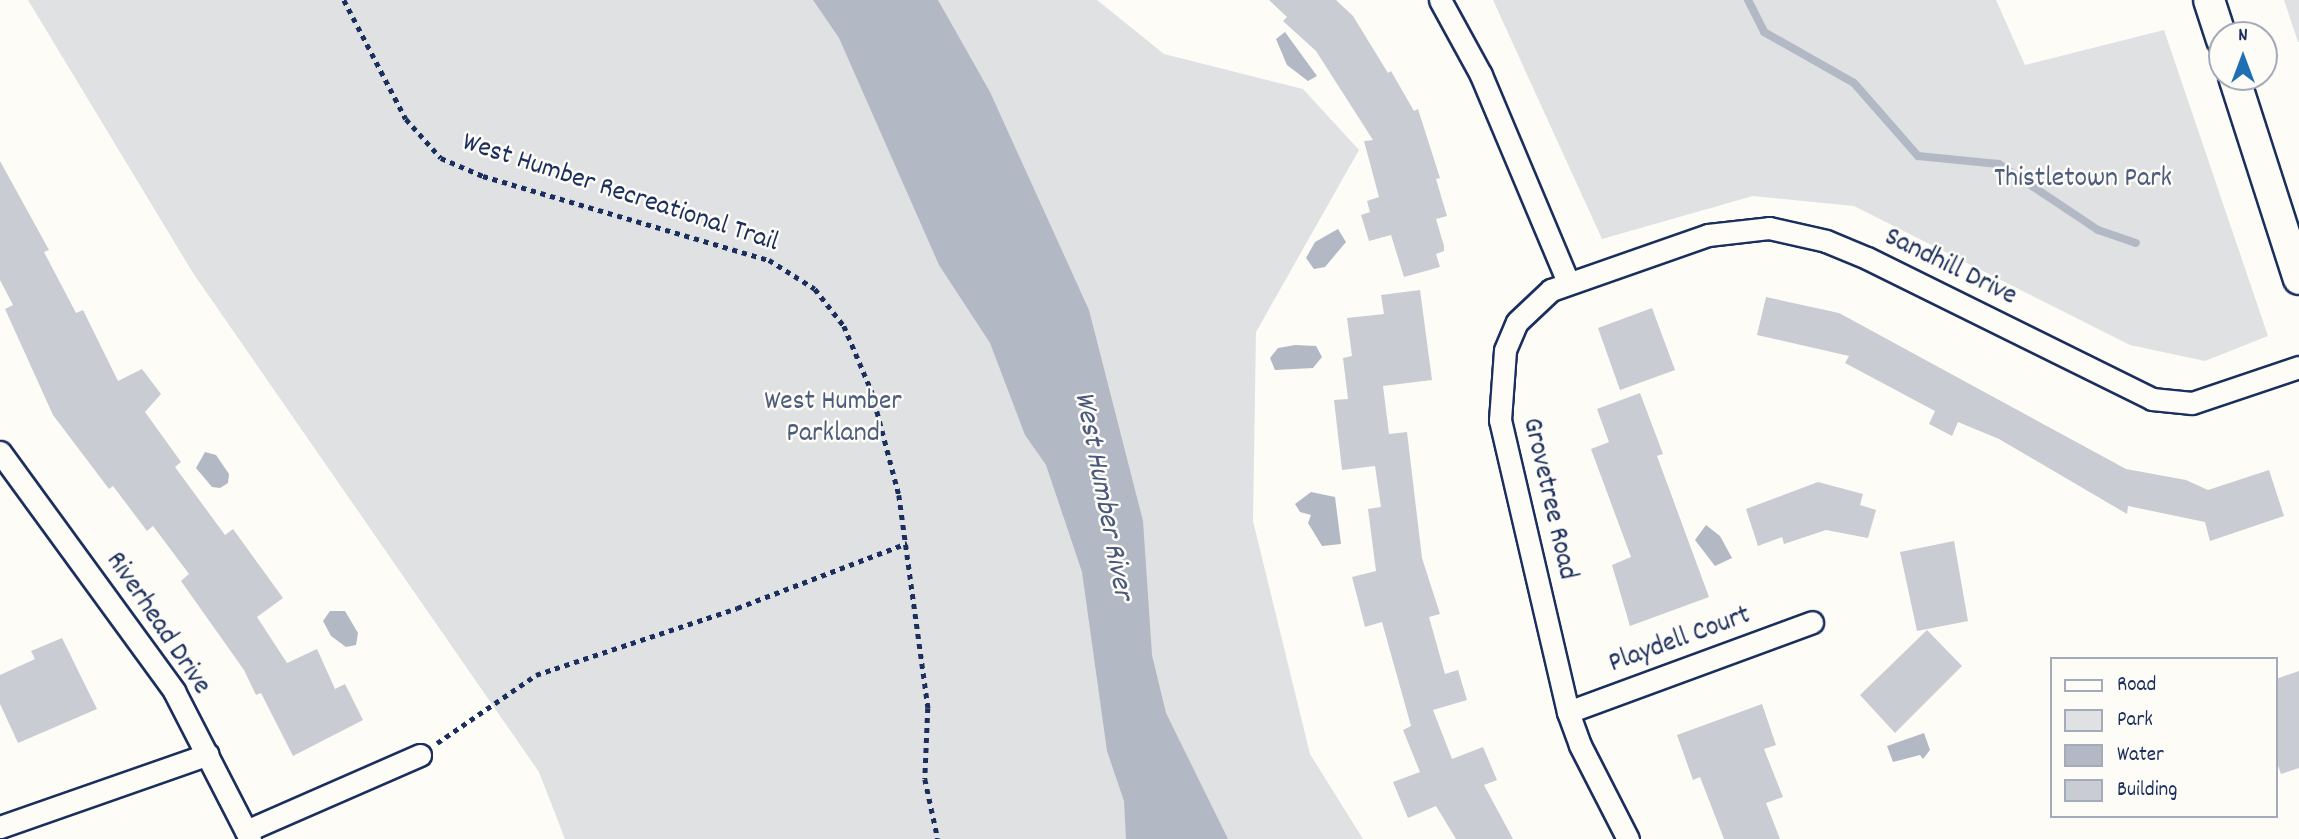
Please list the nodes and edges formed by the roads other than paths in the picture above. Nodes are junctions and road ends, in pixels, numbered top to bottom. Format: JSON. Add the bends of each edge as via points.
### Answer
{"nodes":[{"id":1,"x":1440,"y":0,"type":"edge"},
{"id":2,"x":2209,"y":0,"type":"edge"},
{"id":3,"x":2216,"y":21,"type":"edge"},
{"id":4,"x":2239,"y":91,"type":"edge"},
{"id":5,"x":2299,"y":279,"type":"edge"},
{"id":6,"x":1568,"y":282,"type":"junction"},
{"id":7,"x":2299,"y":367,"type":"edge"},
{"id":8,"x":0,"y":452,"type":"edge"},
{"id":9,"x":1812,"y":622,"type":"dead end"},
{"id":10,"x":1568,"y":712,"type":"junction"},
{"id":11,"x":208,"y":754,"type":"junction"},
{"id":12,"x":420,"y":755,"type":"road end"},
{"id":13,"x":0,"y":827,"type":"edge"},
{"id":14,"x":248,"y":835,"type":"edge"},
{"id":15,"x":1628,"y":839,"type":"edge"}],
"edges":[{"from":1,"to":6,"type":"street","via":[[1481,75]]},
{"from":2,"to":3,"type":"main road"},
{"from":4,"to":5,"type":"main road"},
{"from":6,"to":7,"type":"street","name":"Sandhill Drive","via":[[1707,235],[1769,228],[1826,241],[1867,258],[2151,398],[2192,403]]},
{"from":6,"to":10,"type":"street","name":"Grovetree Road","via":[[1551,290],[1517,322],[1505,350],[1500,420]]},
{"from":8,"to":11,"type":"street","name":"Riverhead Drive","via":[[135,634]]},
{"from":9,"to":10,"type":"street","name":"Playdell Court"},
{"from":10,"to":15,"type":"street","name":"Grovetree Road"},
{"from":11,"to":13,"type":"street"},
{"from":11,"to":14,"type":"street","name":"Riverhead Drive"},
{"from":12,"to":14,"type":"street"}]}
